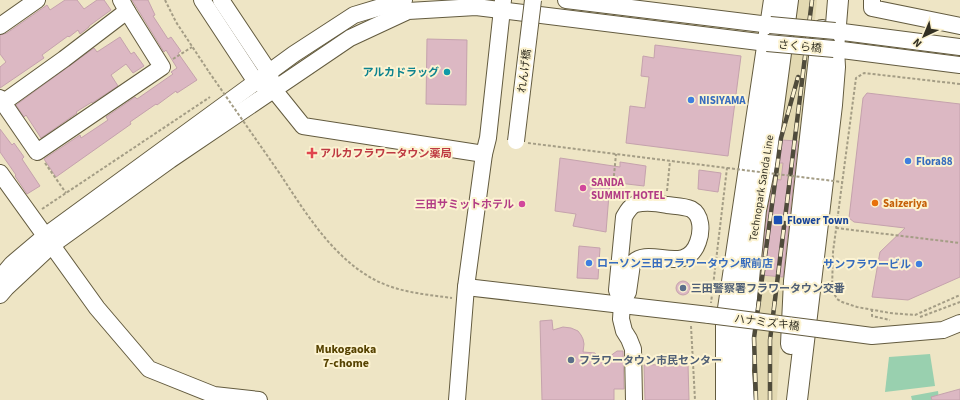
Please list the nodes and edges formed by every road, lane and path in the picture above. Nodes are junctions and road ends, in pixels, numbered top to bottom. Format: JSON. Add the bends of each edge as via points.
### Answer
{"nodes":[{"id":1,"x":37,"y":0,"type":"edge"},
{"id":2,"x":165,"y":0,"type":"edge"},
{"id":3,"x":202,"y":0,"type":"edge"},
{"id":4,"x":221,"y":0,"type":"edge"},
{"id":5,"x":404,"y":0,"type":"edge"},
{"id":6,"x":533,"y":0,"type":"edge"},
{"id":7,"x":566,"y":0,"type":"edge"},
{"id":8,"x":774,"y":0,"type":"edge"},
{"id":9,"x":788,"y":0,"type":"edge"},
{"id":10,"x":825,"y":0,"type":"edge"},
{"id":11,"x":838,"y":0,"type":"edge"},
{"id":12,"x":872,"y":0,"type":"edge"},
{"id":13,"x":503,"y":5,"type":"edge"},
{"id":14,"x":124,"y":6,"type":"edge"},
{"id":15,"x":0,"y":26,"type":"edge"},
{"id":16,"x":960,"y":26,"type":"edge"},
{"id":17,"x":769,"y":34,"type":"junction"},
{"id":18,"x":834,"y":40,"type":"junction"},
{"id":19,"x":192,"y":47,"type":"junction"},
{"id":20,"x":960,"y":47,"type":"edge"},
{"id":21,"x":960,"y":65,"type":"edge"},
{"id":22,"x":162,"y":67,"type":"junction"},
{"id":23,"x":269,"y":72,"type":"junction"},
{"id":24,"x":256,"y":82,"type":"junction"},
{"id":25,"x":960,"y":84,"type":"edge"},
{"id":26,"x":274,"y":90,"type":"junction"},
{"id":27,"x":215,"y":94,"type":"dead end"},
{"id":28,"x":2,"y":100,"type":"edge"},
{"id":29,"x":516,"y":142,"type":"joint"},
{"id":30,"x":37,"y":152,"type":"junction"},
{"id":31,"x":484,"y":154,"type":"junction"},
{"id":32,"x":616,"y":154,"type":"junction"},
{"id":33,"x":670,"y":161,"type":"junction"},
{"id":34,"x":726,"y":168,"type":"junction"},
{"id":35,"x":0,"y":174,"type":"edge"},
{"id":36,"x":842,"y":182,"type":"junction"},
{"id":37,"x":613,"y":186,"type":"dead end"},
{"id":38,"x":66,"y":193,"type":"junction"},
{"id":39,"x":666,"y":194,"type":"dead end"},
{"id":40,"x":31,"y":216,"type":"junction"},
{"id":41,"x":836,"y":228,"type":"junction"},
{"id":42,"x":49,"y":241,"type":"junction"},
{"id":43,"x":960,"y":242,"type":"edge"},
{"id":44,"x":0,"y":278,"type":"edge"},
{"id":45,"x":466,"y":293,"type":"junction"},
{"id":46,"x":0,"y":295,"type":"edge"},
{"id":47,"x":960,"y":295,"type":"edge"},
{"id":48,"x":960,"y":302,"type":"edge"},
{"id":49,"x":729,"y":303,"type":"junction"},
{"id":50,"x":622,"y":304,"type":"junction"},
{"id":51,"x":872,"y":310,"type":"junction"},
{"id":52,"x":690,"y":312,"type":"junction"},
{"id":53,"x":709,"y":315,"type":"junction"},
{"id":54,"x":916,"y":319,"type":"dead end"},
{"id":55,"x":893,"y":320,"type":"dead end"},
{"id":56,"x":960,"y":323,"type":"edge"},
{"id":57,"x":802,"y":357,"type":"junction"},
{"id":58,"x":259,"y":400,"type":"edge"},
{"id":59,"x":457,"y":400,"type":"edge"},
{"id":60,"x":634,"y":400,"type":"edge"},
{"id":61,"x":695,"y":400,"type":"edge"},
{"id":62,"x":726,"y":400,"type":"edge"},
{"id":63,"x":737,"y":400,"type":"edge"},
{"id":64,"x":744,"y":400,"type":"edge"},
{"id":65,"x":788,"y":400,"type":"edge"},
{"id":66,"x":797,"y":400,"type":"edge"},
{"id":67,"x":802,"y":400,"type":"edge"}],
"edges":[{"from":1,"to":15,"type":"street"},
{"from":2,"to":19,"type":"path"},
{"from":3,"to":24,"type":"street"},
{"from":4,"to":23,"type":"street"},
{"from":5,"to":23,"type":"street","via":[[354,15]]},
{"from":6,"to":29,"type":"street","name":"れんげ橋","bridge":true},
{"from":7,"to":17,"type":"street"},
{"from":8,"to":17,"type":"main road"},
{"from":9,"to":64,"type":"main road","name":"Technopark Sanda Line","via":[[768,151],[756,210],[744,318]]},
{"from":10,"to":65,"type":"main road","via":[[794,281]]},
{"from":11,"to":18,"type":"main road"},
{"from":12,"to":16,"type":"street","via":[[872,8]]},
{"from":13,"to":17,"type":"street"},
{"from":13,"to":26,"type":"street","via":[[408,11],[350,38]]},
{"from":13,"to":31,"type":"street"},
{"from":14,"to":22,"type":"street"},
{"from":14,"to":28,"type":"street","via":[[64,59]]},
{"from":17,"to":18,"type":"street","name":"さくら橋","bridge":true},
{"from":17,"to":49,"type":"main road"},
{"from":18,"to":20,"type":"street"},
{"from":18,"to":21,"type":"street"},
{"from":18,"to":57,"type":"main road","via":[[832,105]]},
{"from":19,"to":22,"type":"path"},
{"from":19,"to":45,"type":"path","bridge":true,"via":[[311,220],[334,248],[359,270],[385,284],[412,292]]},
{"from":22,"to":30,"type":"street"},
{"from":23,"to":24,"type":"street"},
{"from":23,"to":26,"type":"street"},
{"from":24,"to":26,"type":"street"},
{"from":24,"to":42,"type":"street"},
{"from":25,"to":36,"type":"path","via":[[864,73],[856,78]]},
{"from":26,"to":31,"type":"street","via":[[303,126]]},
{"from":26,"to":42,"type":"street"},
{"from":27,"to":38,"type":"path"},
{"from":28,"to":30,"type":"street"},
{"from":29,"to":32,"type":"path"},
{"from":30,"to":38,"type":"path"},
{"from":31,"to":45,"type":"street"},
{"from":32,"to":33,"type":"path"},
{"from":32,"to":37,"type":"path"},
{"from":33,"to":34,"type":"path"},
{"from":33,"to":39,"type":"path"},
{"from":34,"to":36,"type":"path","bridge":true},
{"from":34,"to":53,"type":"path"},
{"from":35,"to":40,"type":"street"},
{"from":36,"to":41,"type":"path"},
{"from":38,"to":40,"type":"path"},
{"from":40,"to":42,"type":"street"},
{"from":41,"to":43,"type":"path"},
{"from":41,"to":51,"type":"path","via":[[832,290],[842,302]]},
{"from":42,"to":44,"type":"street","via":[[12,264]]},
{"from":42,"to":46,"type":"street"},
{"from":42,"to":58,"type":"street","via":[[97,308],[149,369],[214,395]]},
{"from":45,"to":50,"type":"street","name":"ハナミズキ橋"},
{"from":45,"to":59,"type":"street"},
{"from":47,"to":51,"type":"path","via":[[915,315]]},
{"from":48,"to":54,"type":"path"},
{"from":49,"to":62,"type":"main road","via":[[726,322]]},
{"from":49,"to":63,"type":"main road"},
{"from":50,"to":50,"type":"street","via":[[617,290],[624,217],[629,209],[635,204],[654,203],[692,210],[700,221],[700,232],[695,248],[682,259],[649,257],[635,260],[632,264],[628,292]]},
{"from":50,"to":52,"type":"street","name":"ハナミズキ橋"},
{"from":50,"to":60,"type":"street","via":[[621,319],[633,349]]},
{"from":51,"to":55,"type":"path","via":[[872,316]]},
{"from":52,"to":53,"type":"street","name":"ハナミズキ橋"},
{"from":52,"to":61,"type":"path"},
{"from":53,"to":56,"type":"street","name":"ハナミズキ橋","bridge":true,"via":[[872,336],[943,330]]},
{"from":57,"to":66,"type":"main road"},
{"from":57,"to":67,"type":"main road"}]}
